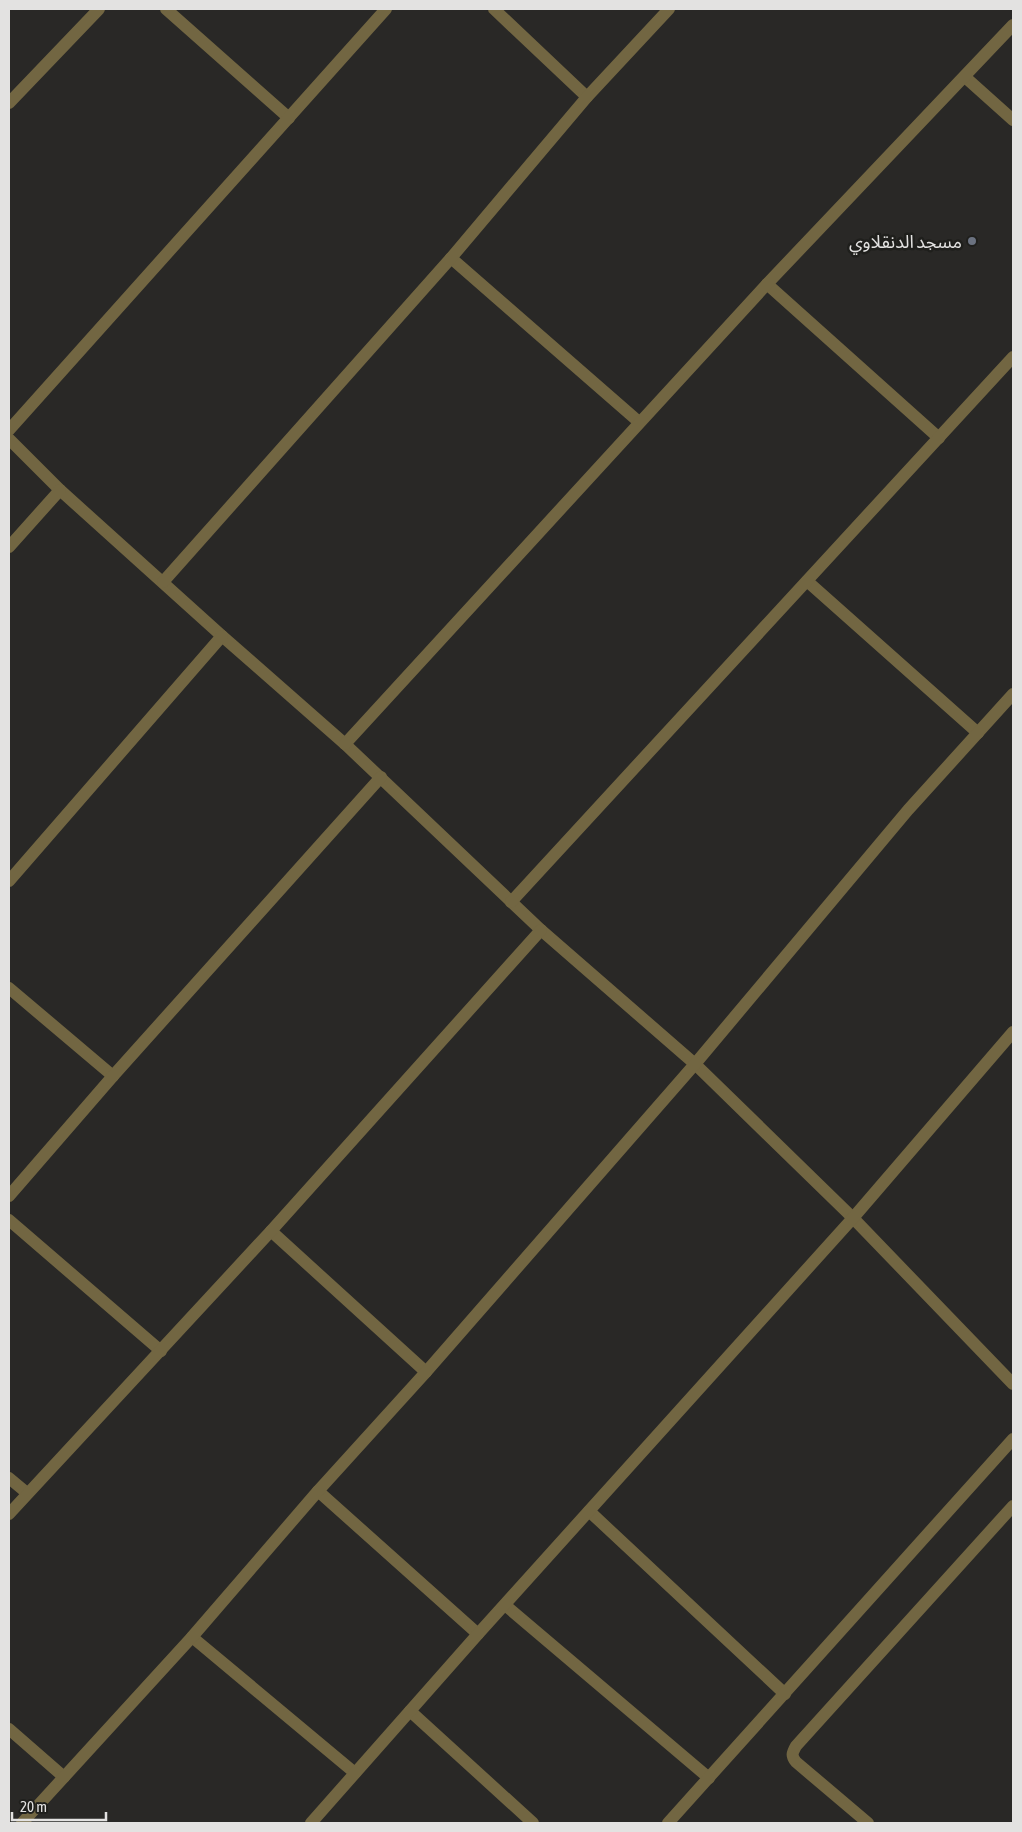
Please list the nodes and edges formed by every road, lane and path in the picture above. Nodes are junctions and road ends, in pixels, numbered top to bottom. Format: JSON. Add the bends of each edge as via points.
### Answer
{"nodes":[{"id":1,"x":99,"y":9,"type":"edge"},
{"id":2,"x":166,"y":9,"type":"edge"},
{"id":3,"x":386,"y":9,"type":"edge"},
{"id":4,"x":494,"y":9,"type":"edge"},
{"id":5,"x":669,"y":9,"type":"edge"},
{"id":6,"x":1013,"y":25,"type":"edge"},
{"id":7,"x":965,"y":77,"type":"junction"},
{"id":8,"x":587,"y":97,"type":"junction"},
{"id":9,"x":9,"y":103,"type":"edge"},
{"id":10,"x":289,"y":118,"type":"junction"},
{"id":11,"x":1013,"y":120,"type":"edge"},
{"id":12,"x":451,"y":258,"type":"junction"},
{"id":13,"x":767,"y":284,"type":"junction"},
{"id":14,"x":1013,"y":357,"type":"edge"},
{"id":15,"x":639,"y":422,"type":"junction"},
{"id":16,"x":9,"y":430,"type":"edge"},
{"id":17,"x":939,"y":438,"type":"junction"},
{"id":18,"x":9,"y":439,"type":"edge"},
{"id":19,"x":60,"y":490,"type":"junction"},
{"id":20,"x":9,"y":547,"type":"edge"},
{"id":21,"x":807,"y":581,"type":"junction"},
{"id":22,"x":163,"y":582,"type":"junction"},
{"id":23,"x":222,"y":636,"type":"junction"},
{"id":24,"x":1013,"y":694,"type":"edge"},
{"id":25,"x":978,"y":733,"type":"junction"},
{"id":26,"x":345,"y":744,"type":"junction"},
{"id":27,"x":381,"y":777,"type":"junction"},
{"id":28,"x":9,"y":881,"type":"edge"},
{"id":29,"x":511,"y":902,"type":"junction"},
{"id":30,"x":541,"y":930,"type":"junction"},
{"id":31,"x":9,"y":988,"type":"edge"},
{"id":32,"x":1013,"y":1032,"type":"edge"},
{"id":33,"x":695,"y":1064,"type":"junction"},
{"id":34,"x":113,"y":1076,"type":"junction"},
{"id":35,"x":9,"y":1196,"type":"edge"},
{"id":36,"x":853,"y":1218,"type":"junction"},
{"id":37,"x":9,"y":1220,"type":"edge"},
{"id":38,"x":271,"y":1231,"type":"junction"},
{"id":39,"x":161,"y":1351,"type":"junction"},
{"id":40,"x":426,"y":1372,"type":"junction"},
{"id":41,"x":1013,"y":1384,"type":"edge"},
{"id":42,"x":1013,"y":1439,"type":"edge"},
{"id":43,"x":9,"y":1478,"type":"edge"},
{"id":44,"x":318,"y":1491,"type":"junction"},
{"id":45,"x":27,"y":1494,"type":"junction"},
{"id":46,"x":1013,"y":1506,"type":"edge"},
{"id":47,"x":589,"y":1511,"type":"junction"},
{"id":48,"x":9,"y":1514,"type":"edge"},
{"id":49,"x":504,"y":1605,"type":"junction"},
{"id":50,"x":478,"y":1634,"type":"junction"},
{"id":51,"x":192,"y":1637,"type":"junction"},
{"id":52,"x":785,"y":1694,"type":"junction"},
{"id":53,"x":410,"y":1711,"type":"junction"},
{"id":54,"x":9,"y":1729,"type":"edge"},
{"id":55,"x":355,"y":1773,"type":"junction"},
{"id":56,"x":64,"y":1777,"type":"junction"},
{"id":57,"x":709,"y":1778,"type":"junction"},
{"id":58,"x":22,"y":1823,"type":"edge"},
{"id":59,"x":311,"y":1823,"type":"edge"},
{"id":60,"x":533,"y":1823,"type":"edge"},
{"id":61,"x":668,"y":1823,"type":"edge"},
{"id":62,"x":868,"y":1823,"type":"edge"}],
"edges":[{"from":1,"to":9,"type":"street"},
{"from":2,"to":10,"type":"street"},
{"from":3,"to":10,"type":"street"},
{"from":4,"to":8,"type":"street"},
{"from":5,"to":8,"type":"street"},
{"from":6,"to":7,"type":"street"},
{"from":7,"to":11,"type":"street"},
{"from":7,"to":13,"type":"street"},
{"from":8,"to":12,"type":"street"},
{"from":10,"to":16,"type":"street"},
{"from":12,"to":15,"type":"street"},
{"from":12,"to":22,"type":"street"},
{"from":13,"to":15,"type":"street"},
{"from":13,"to":17,"type":"street"},
{"from":14,"to":17,"type":"street"},
{"from":15,"to":26,"type":"street"},
{"from":17,"to":21,"type":"street"},
{"from":18,"to":19,"type":"street"},
{"from":19,"to":20,"type":"street"},
{"from":19,"to":22,"type":"street"},
{"from":21,"to":25,"type":"street"},
{"from":21,"to":29,"type":"street"},
{"from":22,"to":23,"type":"street"},
{"from":23,"to":26,"type":"street"},
{"from":23,"to":28,"type":"street"},
{"from":24,"to":25,"type":"street"},
{"from":25,"to":33,"type":"street","via":[[908,810]]},
{"from":26,"to":27,"type":"street"},
{"from":27,"to":29,"type":"street"},
{"from":27,"to":34,"type":"street"},
{"from":29,"to":30,"type":"street"},
{"from":30,"to":33,"type":"street"},
{"from":30,"to":38,"type":"street"},
{"from":31,"to":34,"type":"street"},
{"from":32,"to":36,"type":"street"},
{"from":33,"to":36,"type":"street"},
{"from":33,"to":40,"type":"street"},
{"from":34,"to":35,"type":"street"},
{"from":36,"to":41,"type":"street"},
{"from":36,"to":47,"type":"street"},
{"from":37,"to":39,"type":"street"},
{"from":38,"to":39,"type":"street"},
{"from":38,"to":40,"type":"street"},
{"from":39,"to":45,"type":"street"},
{"from":40,"to":44,"type":"street"},
{"from":42,"to":52,"type":"street"},
{"from":43,"to":45,"type":"street"},
{"from":44,"to":50,"type":"street"},
{"from":44,"to":51,"type":"street"},
{"from":45,"to":48,"type":"street"},
{"from":46,"to":62,"type":"street","via":[[792,1752],[796,1762]]},
{"from":47,"to":49,"type":"street"},
{"from":47,"to":52,"type":"street"},
{"from":49,"to":50,"type":"street"},
{"from":49,"to":57,"type":"street"},
{"from":50,"to":53,"type":"street"},
{"from":51,"to":55,"type":"street"},
{"from":51,"to":56,"type":"street"},
{"from":52,"to":57,"type":"street"},
{"from":53,"to":55,"type":"street"},
{"from":53,"to":60,"type":"street"},
{"from":54,"to":56,"type":"street"},
{"from":55,"to":59,"type":"street"},
{"from":56,"to":58,"type":"street"},
{"from":57,"to":61,"type":"street"}]}
